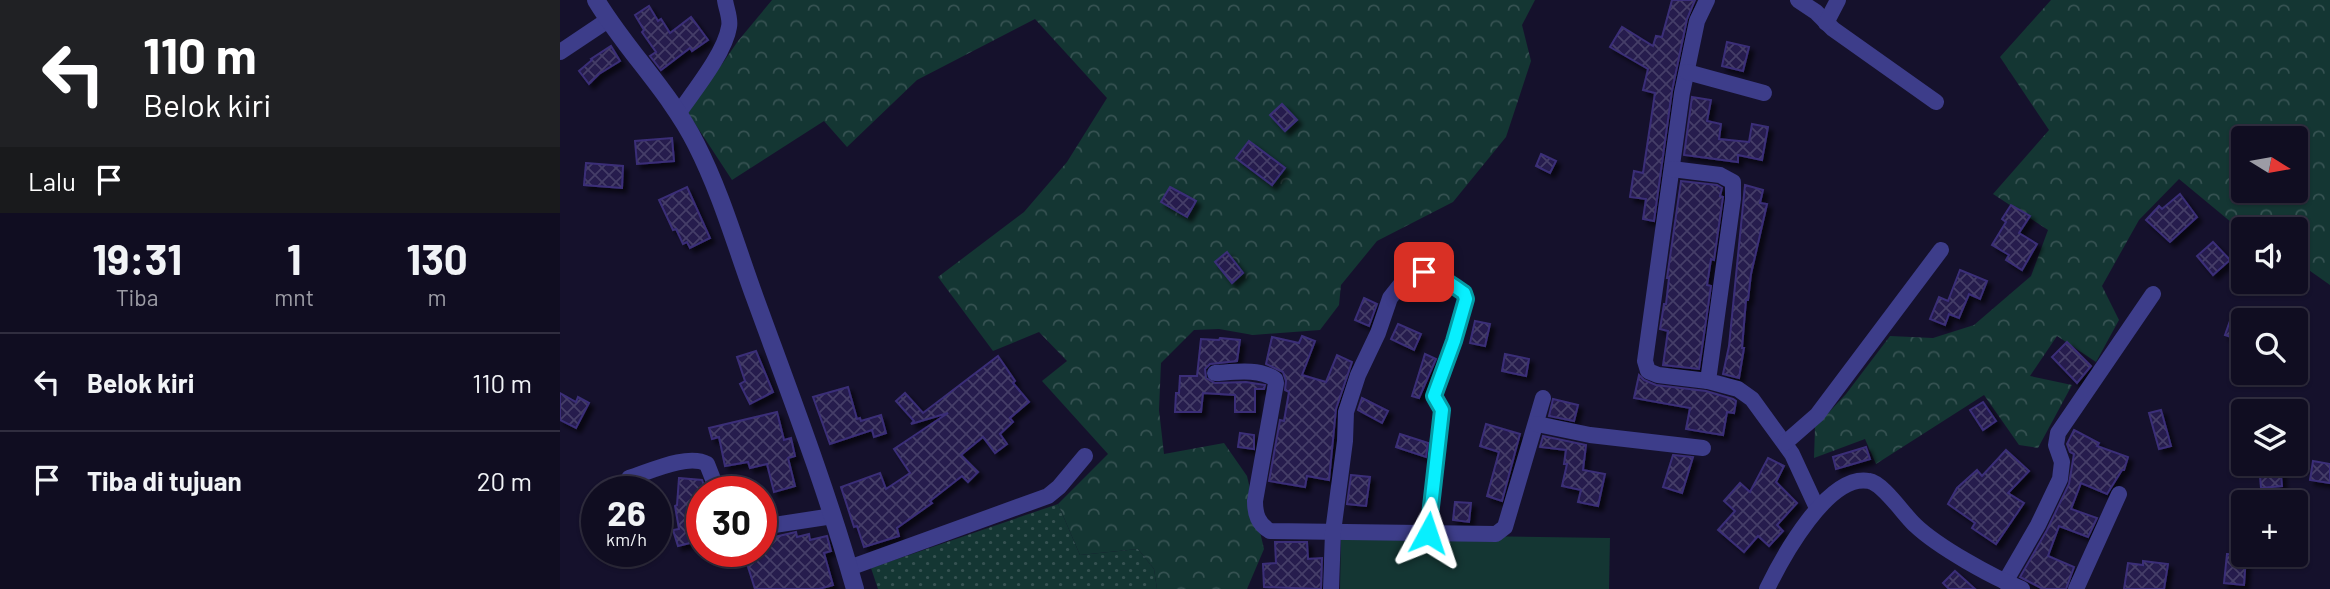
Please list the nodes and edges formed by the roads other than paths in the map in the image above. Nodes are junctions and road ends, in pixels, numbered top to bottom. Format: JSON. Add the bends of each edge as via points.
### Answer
{"nodes":[{"id":1,"x":596,"y":0,"type":"edge"},
{"id":2,"x":724,"y":0,"type":"edge"},
{"id":3,"x":1707,"y":0,"type":"edge"},
{"id":4,"x":1798,"y":0,"type":"edge"},
{"id":5,"x":1838,"y":0,"type":"edge"},
{"id":6,"x":608,"y":20,"type":"junction"},
{"id":7,"x":1826,"y":23,"type":"junction"},
{"id":8,"x":560,"y":52,"type":"edge"},
{"id":9,"x":1687,"y":72,"type":"junction"},
{"id":10,"x":1764,"y":93,"type":"dead end"},
{"id":11,"x":1936,"y":102,"type":"dead end"},
{"id":12,"x":678,"y":114,"type":"junction"},
{"id":13,"x":1672,"y":169,"type":"junction"},
{"id":14,"x":1941,"y":250,"type":"dead end"},
{"id":15,"x":2154,"y":294,"type":"dead end"},
{"id":16,"x":1215,"y":373,"type":"dead end"},
{"id":17,"x":1708,"y":381,"type":"junction"},
{"id":18,"x":1543,"y":398,"type":"dead end"},
{"id":19,"x":1536,"y":424,"type":"junction"},
{"id":20,"x":1785,"y":443,"type":"junction"},
{"id":21,"x":1703,"y":448,"type":"dead end"},
{"id":22,"x":1085,"y":456,"type":"dead end"},
{"id":23,"x":635,"y":476,"type":"edge"},
{"id":24,"x":712,"y":476,"type":"edge"},
{"id":25,"x":2119,"y":494,"type":"dead end"},
{"id":26,"x":1817,"y":508,"type":"junction"},
{"id":27,"x":833,"y":516,"type":"junction"},
{"id":28,"x":777,"y":525,"type":"edge"},
{"id":29,"x":1333,"y":532,"type":"junction"},
{"id":30,"x":1428,"y":533,"type":"junction"},
{"id":31,"x":849,"y":568,"type":"junction"},
{"id":32,"x":2006,"y":582,"type":"junction"},
{"id":33,"x":855,"y":589,"type":"edge"},
{"id":34,"x":1331,"y":589,"type":"edge"},
{"id":35,"x":1766,"y":589,"type":"edge"},
{"id":36,"x":2022,"y":589,"type":"edge"},
{"id":37,"x":2076,"y":589,"type":"edge"}],
"edges":[{"from":1,"to":6,"type":"street"},
{"from":2,"to":12,"type":"street","via":[[728,32]]},
{"from":3,"to":9,"type":"street","via":[[1697,22]]},
{"from":4,"to":7,"type":"street"},
{"from":5,"to":7,"type":"street"},
{"from":6,"to":8,"type":"street"},
{"from":6,"to":12,"type":"street"},
{"from":7,"to":11,"type":"street"},
{"from":9,"to":10,"type":"street"},
{"from":9,"to":13,"type":"street"},
{"from":12,"to":27,"type":"street","via":[[722,203]]},
{"from":13,"to":17,"type":"street","via":[[1720,175],[1733,182]]},
{"from":13,"to":17,"type":"street","via":[[1646,366],[1658,375]]},
{"from":14,"to":20,"type":"street","via":[[1817,415]]},
{"from":15,"to":32,"type":"street","via":[[2058,433],[2060,480]]},
{"from":16,"to":29,"type":"street","via":[[1252,372],[1275,379],[1255,501],[1263,527]]},
{"from":17,"to":20,"type":"street","via":[[1742,390]]},
{"from":18,"to":19,"type":"street"},
{"from":19,"to":21,"type":"street"},
{"from":19,"to":30,"type":"street","via":[[1501,532]]},
{"from":20,"to":26,"type":"street"},
{"from":22,"to":31,"type":"street","via":[[1048,496]]},
{"from":23,"to":24,"type":"street","via":[[696,460],[707,464]]},
{"from":25,"to":37,"type":"street"},
{"from":26,"to":32,"type":"street","via":[[1829,495],[1853,482],[1873,482],[1931,538]]},
{"from":26,"to":35,"type":"street"},
{"from":27,"to":28,"type":"street"},
{"from":27,"to":31,"type":"street"},
{"from":29,"to":30,"type":"street"},
{"from":29,"to":30,"type":"street","via":[[1348,404],[1390,298],[1416,271],[1435,274],[1466,299],[1434,396],[1442,410]]},
{"from":29,"to":34,"type":"street"},
{"from":31,"to":33,"type":"street"},
{"from":32,"to":36,"type":"street"}]}
